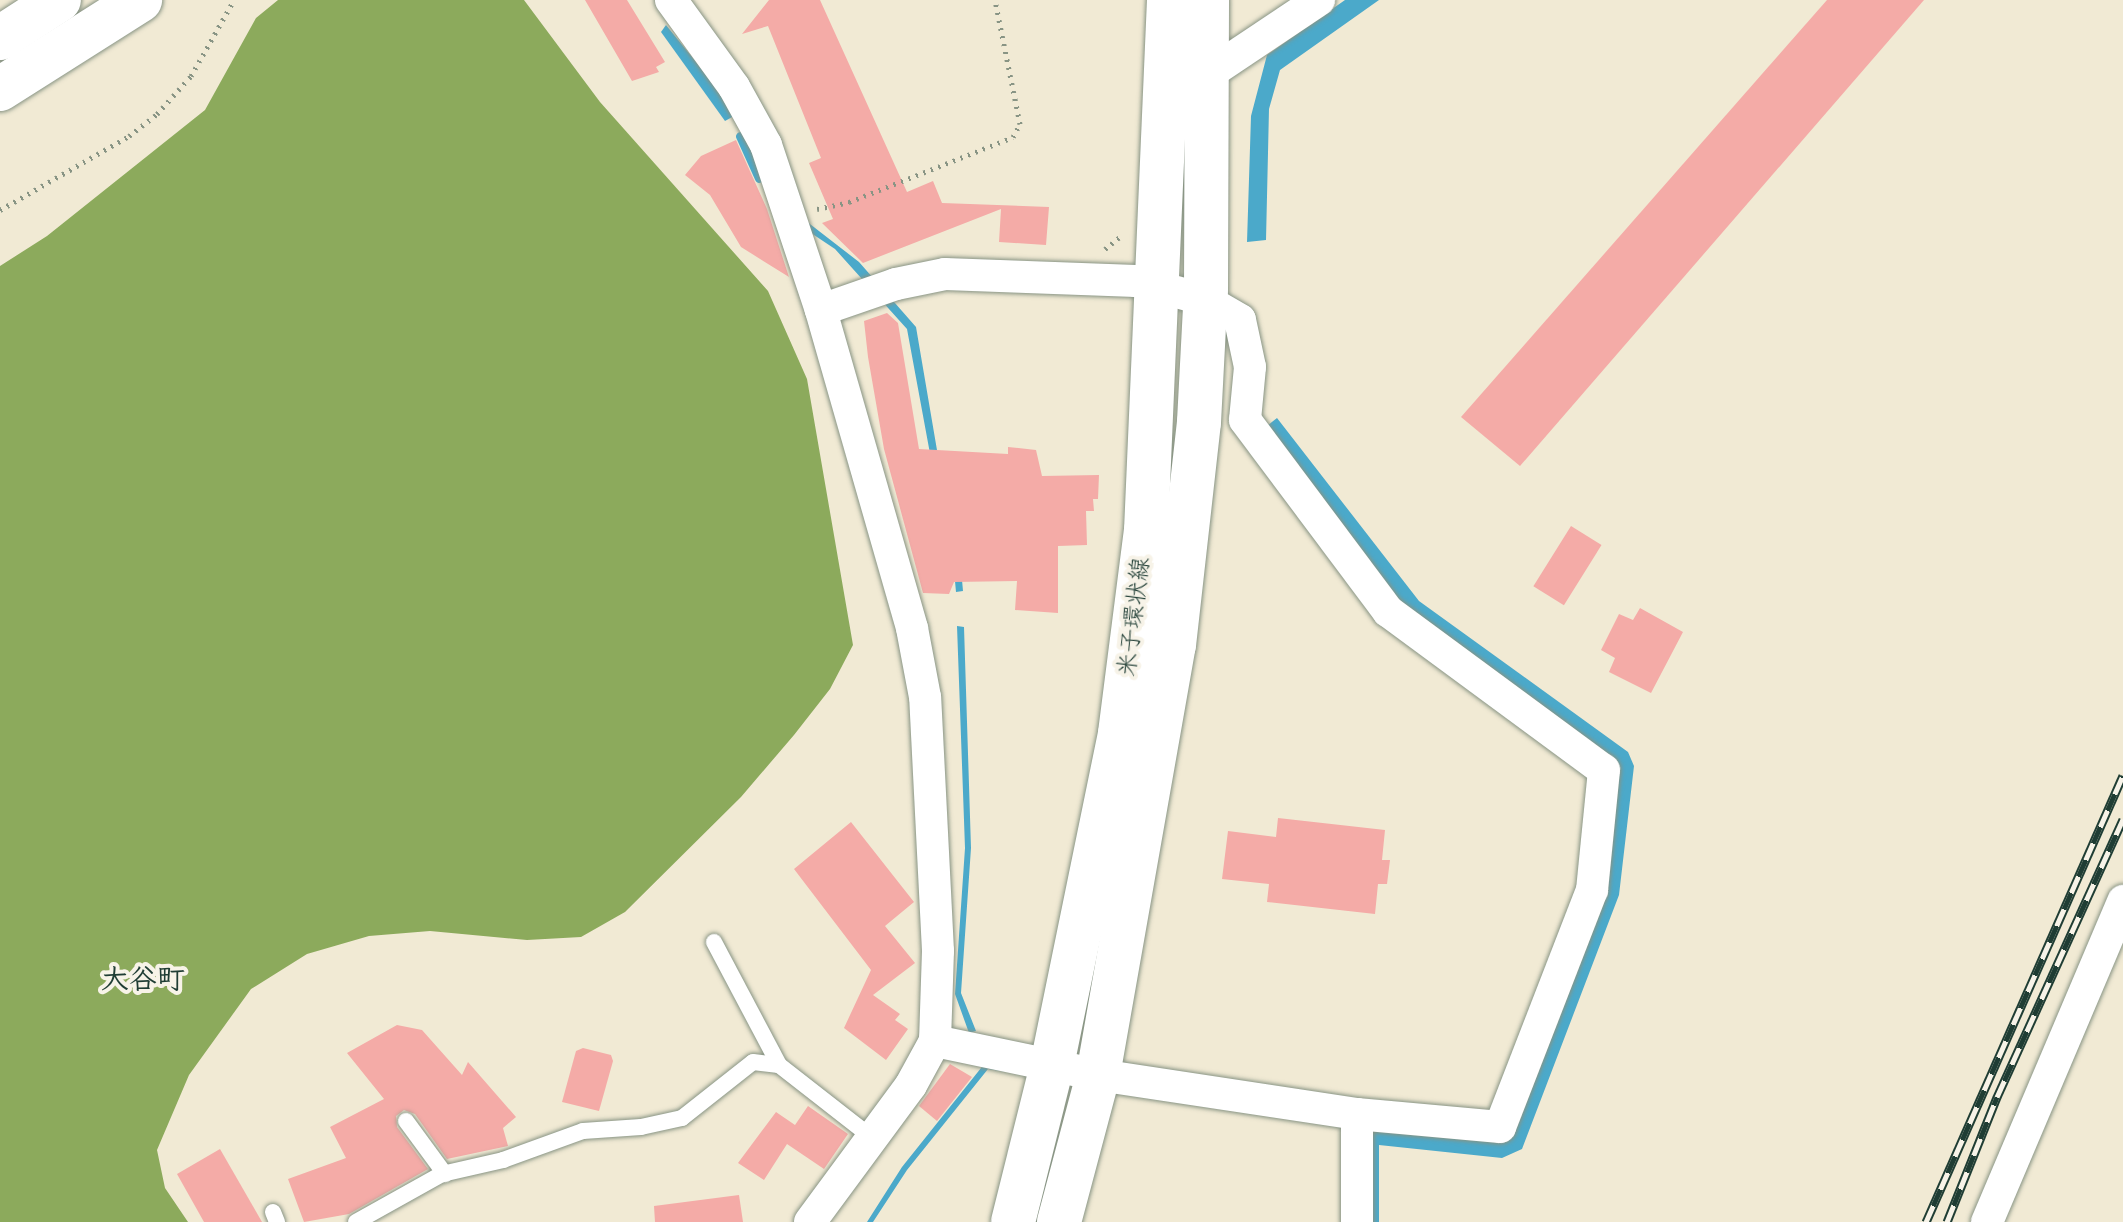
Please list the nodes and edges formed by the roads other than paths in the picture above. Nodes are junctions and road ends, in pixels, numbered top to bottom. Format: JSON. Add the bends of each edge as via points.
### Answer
{"nodes":[{"id":1,"x":43,"y":0,"type":"edge"},
{"id":2,"x":59,"y":0,"type":"edge"},
{"id":3,"x":92,"y":0,"type":"edge"},
{"id":4,"x":140,"y":0,"type":"edge"},
{"id":5,"x":671,"y":0,"type":"edge"},
{"id":6,"x":1169,"y":0,"type":"edge"},
{"id":7,"x":1207,"y":0,"type":"edge"},
{"id":8,"x":1319,"y":0,"type":"edge"},
{"id":9,"x":0,"y":29,"type":"edge"},
{"id":10,"x":0,"y":38,"type":"edge"},
{"id":11,"x":0,"y":60,"type":"edge"},
{"id":12,"x":1207,"y":75,"type":"junction"},
{"id":13,"x":0,"y":89,"type":"edge"},
{"id":14,"x":1157,"y":285,"type":"junction"},
{"id":15,"x":1206,"y":300,"type":"junction"},
{"id":16,"x":821,"y":310,"type":"junction"},
{"id":17,"x":2123,"y":901,"type":"edge"},
{"id":18,"x":714,"y":942,"type":"dead end"},
{"id":19,"x":935,"y":1041,"type":"junction"},
{"id":20,"x":779,"y":1065,"type":"junction"},
{"id":21,"x":1052,"y":1065,"type":"junction"},
{"id":22,"x":1098,"y":1075,"type":"junction"},
{"id":23,"x":1357,"y":1114,"type":"junction"},
{"id":24,"x":406,"y":1121,"type":"dead end"},
{"id":25,"x":871,"y":1137,"type":"junction"},
{"id":26,"x":445,"y":1174,"type":"junction"},
{"id":27,"x":356,"y":1222,"type":"edge"},
{"id":28,"x":810,"y":1222,"type":"edge"},
{"id":29,"x":1013,"y":1222,"type":"edge"},
{"id":30,"x":1059,"y":1222,"type":"edge"},
{"id":31,"x":1357,"y":1222,"type":"edge"},
{"id":32,"x":1987,"y":1222,"type":"edge"}],
"edges":[{"from":1,"to":9,"type":"main road"},
{"from":2,"to":10,"type":"main road"},
{"from":3,"to":11,"type":"main road"},
{"from":4,"to":13,"type":"main road"},
{"from":5,"to":16,"type":"street","via":[[766,145]]},
{"from":6,"to":14,"type":"main road","name":"米子環状線"},
{"from":7,"to":12,"type":"main road","name":"米子環状線"},
{"from":8,"to":12,"type":"street"},
{"from":12,"to":15,"type":"main road","name":"米子環状線"},
{"from":14,"to":15,"type":"street"},
{"from":14,"to":16,"type":"street","via":[[945,274],[896,284]]},
{"from":14,"to":21,"type":"main road","name":"米子環状線","via":[[1146,531],[1120,733]]},
{"from":15,"to":22,"type":"main road","name":"米子環状線","via":[[1199,422],[1174,645]]},
{"from":15,"to":23,"type":"street","via":[[1240,320],[1250,367],[1245,420],[1388,611],[1604,770],[1592,890],[1500,1127]]},
{"from":16,"to":19,"type":"street","via":[[912,628],[925,697],[938,951]]},
{"from":17,"to":32,"type":"street"},
{"from":18,"to":20,"type":"lane"},
{"from":19,"to":21,"type":"street"},
{"from":19,"to":25,"type":"street","via":[[911,1085]]},
{"from":20,"to":25,"type":"lane"},
{"from":20,"to":26,"type":"lane","via":[[753,1062],[682,1118],[583,1131]]},
{"from":21,"to":22,"type":"street"},
{"from":21,"to":29,"type":"main road","name":"米子環状線"},
{"from":22,"to":23,"type":"street"},
{"from":22,"to":30,"type":"main road","name":"米子環状線"},
{"from":23,"to":31,"type":"street"},
{"from":24,"to":26,"type":"lane"},
{"from":25,"to":28,"type":"street"},
{"from":26,"to":27,"type":"lane"}]}
